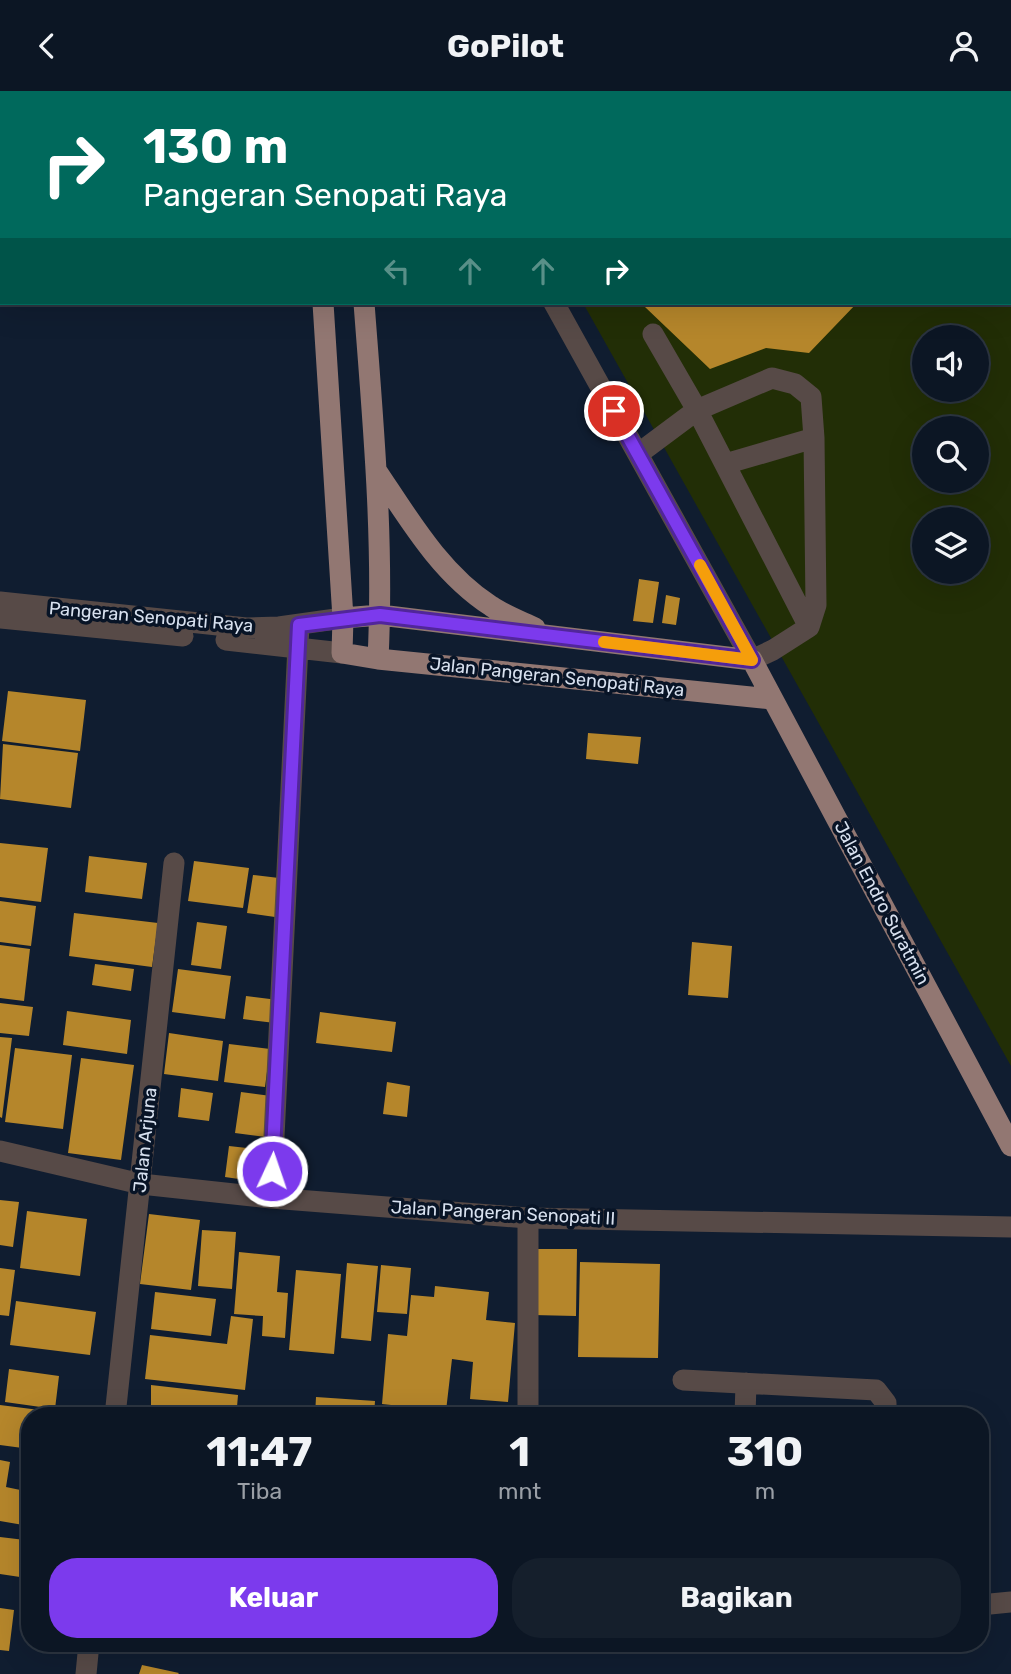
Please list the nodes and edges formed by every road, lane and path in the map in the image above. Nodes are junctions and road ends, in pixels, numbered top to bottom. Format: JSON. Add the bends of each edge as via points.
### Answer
{"nodes":[{"id":1,"x":323,"y":305,"type":"edge"},
{"id":2,"x":364,"y":305,"type":"edge"},
{"id":3,"x":555,"y":305,"type":"edge"},
{"id":4,"x":653,"y":334,"type":"dead end"},
{"id":5,"x":697,"y":410,"type":"junction"},
{"id":6,"x":814,"y":438,"type":"junction"},
{"id":7,"x":638,"y":454,"type":"junction"},
{"id":8,"x":725,"y":464,"type":"junction"},
{"id":9,"x":376,"y":470,"type":"junction"},
{"id":10,"x":0,"y":602,"type":"edge"},
{"id":11,"x":380,"y":615,"type":"junction"},
{"id":12,"x":0,"y":618,"type":"edge"},
{"id":13,"x":343,"y":618,"type":"junction"},
{"id":14,"x":299,"y":625,"type":"junction"},
{"id":15,"x":810,"y":627,"type":"junction"},
{"id":16,"x":550,"y":636,"type":"junction"},
{"id":17,"x":298,"y":647,"type":"junction"},
{"id":18,"x":342,"y":653,"type":"junction"},
{"id":19,"x":378,"y":659,"type":"junction"},
{"id":20,"x":752,"y":660,"type":"junction"},
{"id":21,"x":772,"y":699,"type":"junction"},
{"id":22,"x":174,"y":863,"type":"dead end"},
{"id":23,"x":1011,"y":1146,"type":"edge"},
{"id":24,"x":0,"y":1150,"type":"edge"},
{"id":25,"x":141,"y":1184,"type":"junction"},
{"id":26,"x":271,"y":1198,"type":"junction"},
{"id":27,"x":528,"y":1218,"type":"junction"},
{"id":28,"x":1011,"y":1227,"type":"edge"},
{"id":29,"x":683,"y":1380,"type":"dead end"},
{"id":30,"x":746,"y":1383,"type":"junction"},
{"id":31,"x":116,"y":1407,"type":"edge"},
{"id":32,"x":528,"y":1407,"type":"edge"},
{"id":33,"x":745,"y":1407,"type":"edge"},
{"id":34,"x":886,"y":1407,"type":"edge"},
{"id":35,"x":1011,"y":1602,"type":"edge"},
{"id":36,"x":989,"y":1604,"type":"edge"},
{"id":37,"x":88,"y":1652,"type":"edge"},
{"id":38,"x":86,"y":1674,"type":"edge"}],
"edges":[{"from":1,"to":13,"type":"main road"},
{"from":2,"to":9,"type":"main road"},
{"from":3,"to":7,"type":"street"},
{"from":4,"to":5,"type":"street"},
{"from":5,"to":6,"type":"street","via":[[772,378],[795,384],[811,397]]},
{"from":5,"to":7,"type":"street"},
{"from":5,"to":8,"type":"street"},
{"from":6,"to":8,"type":"street"},
{"from":6,"to":15,"type":"street","via":[[816,605]]},
{"from":7,"to":20,"type":"street"},
{"from":8,"to":15,"type":"street"},
{"from":9,"to":11,"type":"main road"},
{"from":9,"to":16,"type":"main road","via":[[423,540],[463,585],[492,607]]},
{"from":10,"to":14,"type":"street","name":"Pangeran Senopati Raya","via":[[246,628]]},
{"from":11,"to":13,"type":"main road"},
{"from":11,"to":16,"type":"main road"},
{"from":11,"to":19,"type":"main road"},
{"from":12,"to":17,"type":"street","name":"Pangeran Senopati Raya"},
{"from":13,"to":14,"type":"street","name":"Pangeran Senopati Raya"},
{"from":13,"to":18,"type":"main road"},
{"from":14,"to":17,"type":"street"},
{"from":15,"to":20,"type":"street"},
{"from":16,"to":20,"type":"main road"},
{"from":17,"to":18,"type":"street","name":"Pangeran Senopati Raya"},
{"from":17,"to":26,"type":"street"},
{"from":18,"to":19,"type":"main road","name":"Jalan Pangeran Senopati Raya"},
{"from":19,"to":21,"type":"main road","name":"Jalan Pangeran Senopati Raya"},
{"from":20,"to":21,"type":"main road","name":"Jalan Endro Suratmin"},
{"from":21,"to":23,"type":"main road","name":"Jalan Endro Suratmin"},
{"from":22,"to":25,"type":"street","name":"Jalan Arjuna"},
{"from":24,"to":25,"type":"street","name":"Jalan Pangeran Senopati II"},
{"from":25,"to":26,"type":"street","name":"Jalan Pangeran Senopati II"},
{"from":25,"to":31,"type":"street","name":"Jalan Arjuna"},
{"from":26,"to":27,"type":"street","name":"Jalan Pangeran Senopati II"},
{"from":27,"to":28,"type":"street","name":"Jalan Pangeran Senopati II"},
{"from":27,"to":32,"type":"street"},
{"from":29,"to":30,"type":"street"},
{"from":30,"to":33,"type":"street"},
{"from":30,"to":34,"type":"street","via":[[876,1390]]},
{"from":35,"to":36,"type":"street"},
{"from":37,"to":38,"type":"street"}]}
